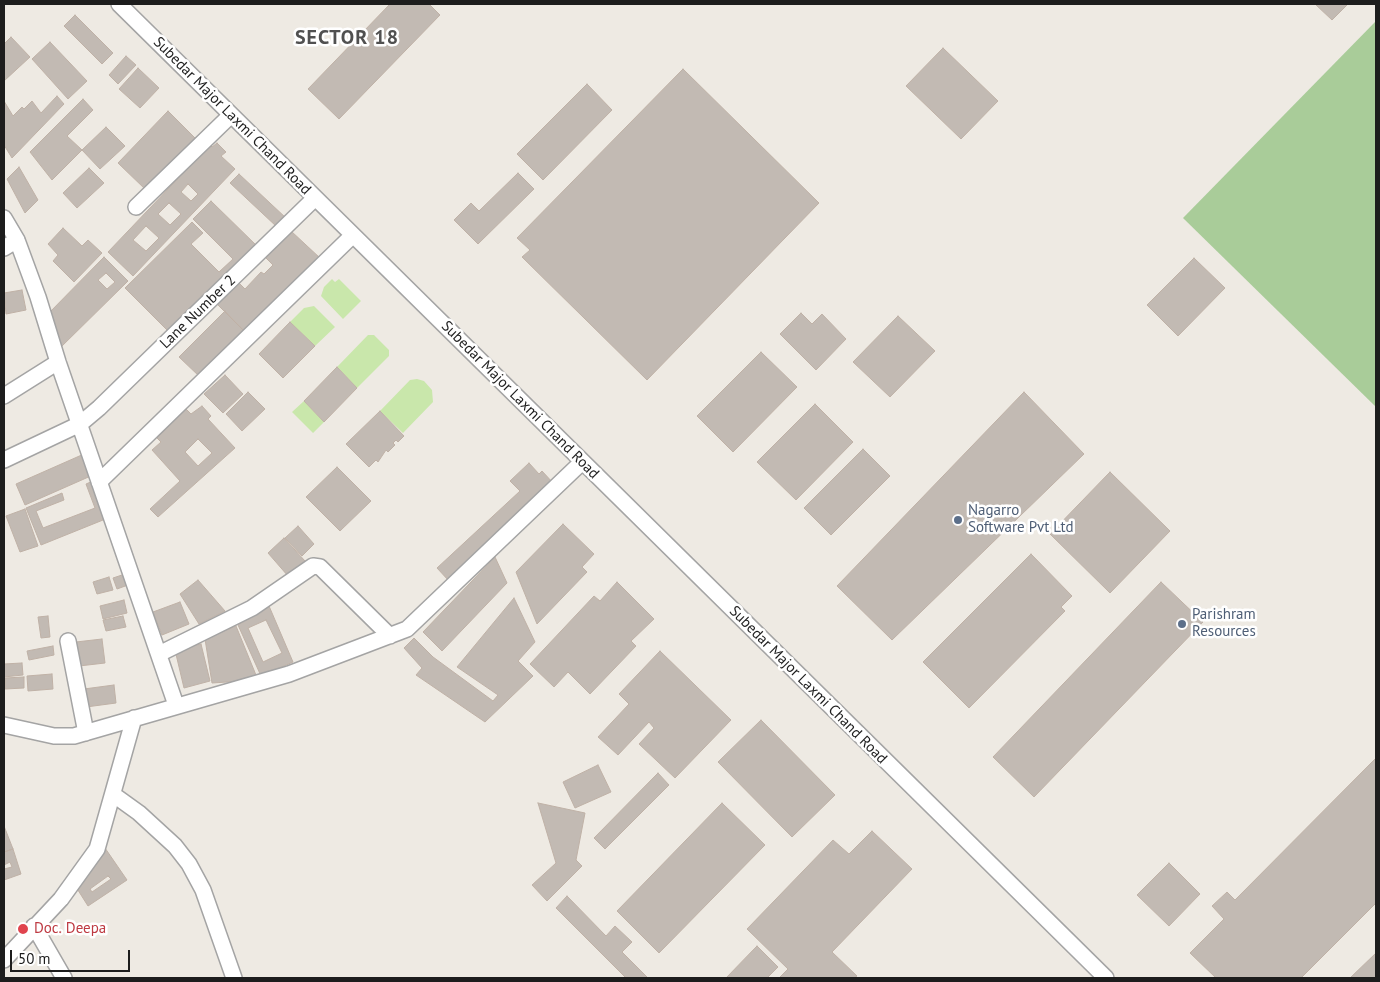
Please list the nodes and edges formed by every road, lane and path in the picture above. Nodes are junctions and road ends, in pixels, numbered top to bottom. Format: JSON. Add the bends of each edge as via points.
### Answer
{"nodes":[{"id":1,"x":119,"y":4,"type":"edge"},
{"id":2,"x":231,"y":115,"type":"junction"},
{"id":3,"x":315,"y":198,"type":"junction"},
{"id":4,"x":136,"y":207,"type":"dead end"},
{"id":5,"x":4,"y":218,"type":"edge"},
{"id":6,"x":353,"y":235,"type":"junction"},
{"id":7,"x":10,"y":244,"type":"edge"},
{"id":8,"x":58,"y":362,"type":"junction"},
{"id":9,"x":4,"y":396,"type":"edge"},
{"id":10,"x":80,"y":424,"type":"junction"},
{"id":11,"x":4,"y":460,"type":"edge"},
{"id":12,"x":582,"y":462,"type":"junction"},
{"id":13,"x":99,"y":482,"type":"junction"},
{"id":14,"x":390,"y":636,"type":"junction"},
{"id":15,"x":68,"y":641,"type":"dead end"},
{"id":16,"x":159,"y":654,"type":"junction"},
{"id":17,"x":176,"y":706,"type":"junction"},
{"id":18,"x":134,"y":718,"type":"junction"},
{"id":19,"x":4,"y":725,"type":"edge"},
{"id":20,"x":86,"y":733,"type":"junction"},
{"id":21,"x":114,"y":795,"type":"junction"},
{"id":22,"x":34,"y":926,"type":"junction"},
{"id":23,"x":4,"y":960,"type":"edge"},
{"id":24,"x":64,"y":978,"type":"edge"},
{"id":25,"x":234,"y":978,"type":"edge"},
{"id":26,"x":1106,"y":978,"type":"edge"}],
"edges":[{"from":1,"to":2,"type":"street","name":"Subedar Major Laxmi Chand Road"},
{"from":2,"to":3,"type":"street","name":"Subedar Major Laxmi Chand Road"},
{"from":2,"to":4,"type":"street"},
{"from":3,"to":6,"type":"street","name":"Subedar Major Laxmi Chand Road"},
{"from":3,"to":10,"type":"street","name":"Lane Number 2"},
{"from":5,"to":7,"type":"street"},
{"from":6,"to":12,"type":"street","name":"Subedar Major Laxmi Chand Road"},
{"from":6,"to":13,"type":"street"},
{"from":7,"to":8,"type":"street","via":[[38,297]]},
{"from":8,"to":9,"type":"street"},
{"from":8,"to":10,"type":"street"},
{"from":10,"to":11,"type":"street","name":"Lane Number 2"},
{"from":10,"to":13,"type":"street"},
{"from":12,"to":14,"type":"street","via":[[424,614],[407,629]]},
{"from":12,"to":26,"type":"street","name":"Subedar Major Laxmi Chand Road"},
{"from":13,"to":16,"type":"street"},
{"from":14,"to":16,"type":"street","via":[[320,567],[313,566],[252,608]]},
{"from":14,"to":17,"type":"street","via":[[289,674]]},
{"from":15,"to":20,"type":"street"},
{"from":16,"to":17,"type":"street"},
{"from":17,"to":18,"type":"street"},
{"from":18,"to":20,"type":"street"},
{"from":18,"to":21,"type":"street"},
{"from":19,"to":20,"type":"street","via":[[54,736]]},
{"from":21,"to":22,"type":"street","via":[[97,849],[61,899]]},
{"from":21,"to":25,"type":"street","via":[[175,846],[189,864],[203,890]]},
{"from":22,"to":23,"type":"street"},
{"from":22,"to":24,"type":"street"}]}
